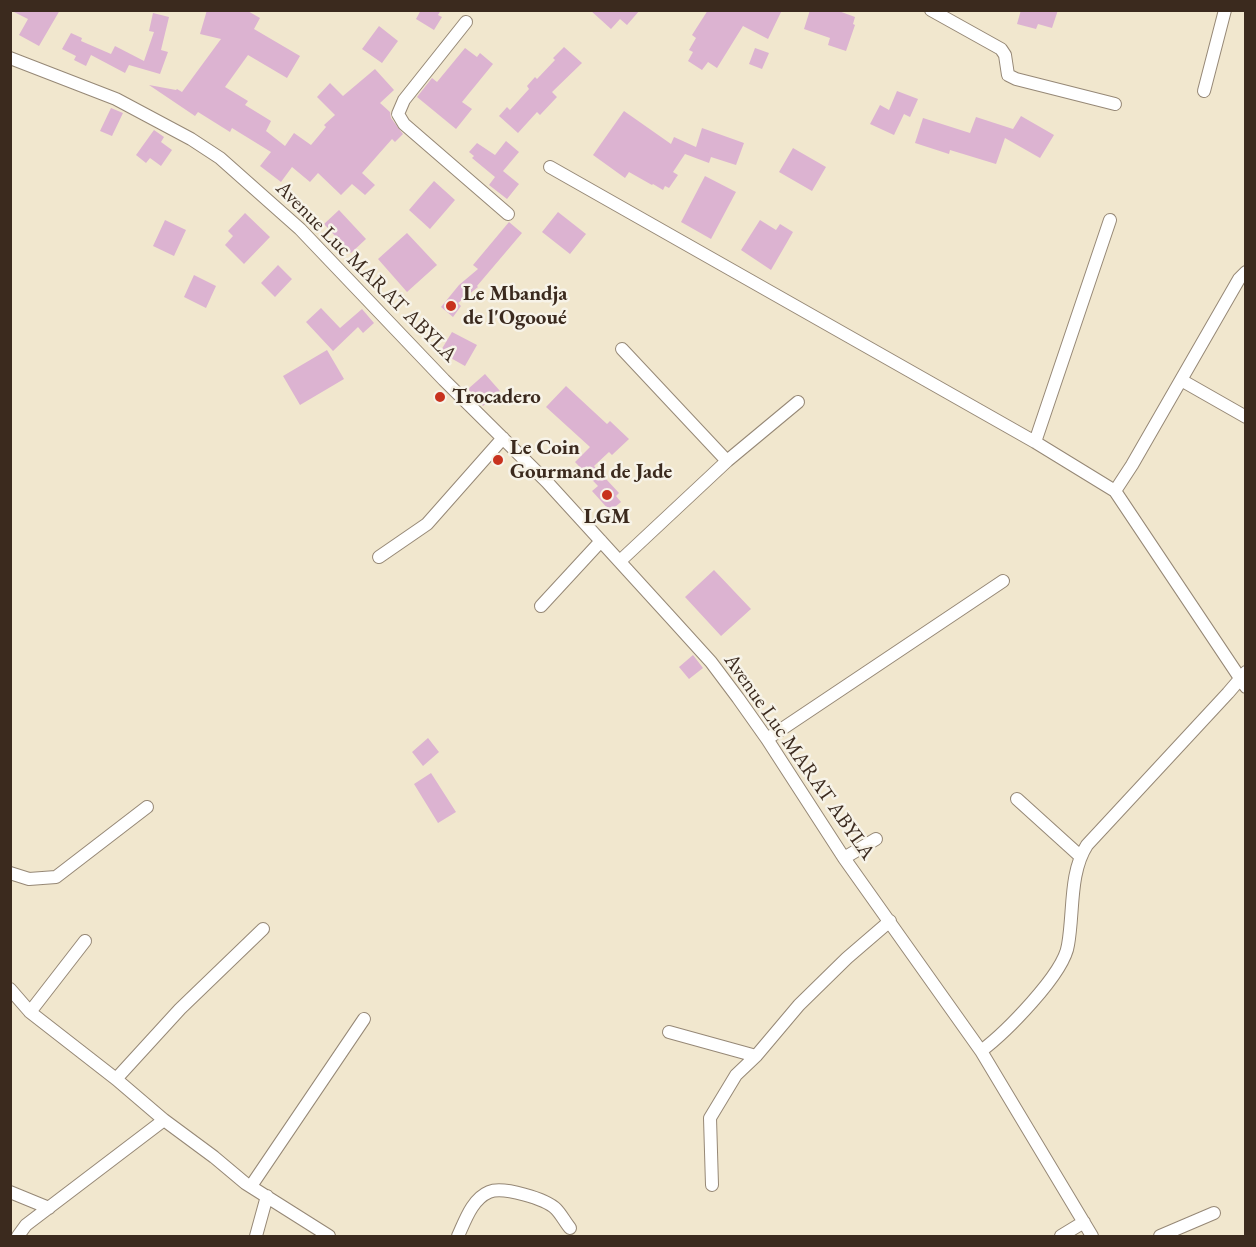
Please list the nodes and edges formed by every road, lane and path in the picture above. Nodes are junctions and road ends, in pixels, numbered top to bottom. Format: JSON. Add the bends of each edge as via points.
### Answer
{"nodes":[{"id":1,"x":931,"y":10,"type":"edge"},
{"id":2,"x":1225,"y":10,"type":"edge"},
{"id":3,"x":466,"y":22,"type":"dead end"},
{"id":4,"x":10,"y":58,"type":"edge"},
{"id":5,"x":1204,"y":91,"type":"dead end"},
{"id":6,"x":1115,"y":104,"type":"dead end"},
{"id":7,"x":550,"y":166,"type":"dead end"},
{"id":8,"x":508,"y":214,"type":"dead end"},
{"id":9,"x":1110,"y":220,"type":"dead end"},
{"id":10,"x":1245,"y":272,"type":"edge"},
{"id":11,"x":622,"y":349,"type":"dead end"},
{"id":12,"x":1181,"y":380,"type":"junction"},
{"id":13,"x":798,"y":402,"type":"dead end"},
{"id":14,"x":1245,"y":417,"type":"edge"},
{"id":15,"x":503,"y":438,"type":"junction"},
{"id":16,"x":1035,"y":442,"type":"junction"},
{"id":17,"x":727,"y":461,"type":"junction"},
{"id":18,"x":1115,"y":491,"type":"junction"},
{"id":19,"x":601,"y":541,"type":"junction"},
{"id":20,"x":379,"y":557,"type":"dead end"},
{"id":21,"x":620,"y":561,"type":"junction"},
{"id":22,"x":1003,"y":581,"type":"dead end"},
{"id":23,"x":541,"y":606,"type":"dead end"},
{"id":24,"x":1244,"y":680,"type":"edge"},
{"id":25,"x":767,"y":739,"type":"junction"},
{"id":26,"x":1017,"y":799,"type":"dead end"},
{"id":27,"x":147,"y":807,"type":"dead end"},
{"id":28,"x":876,"y":839,"type":"dead end"},
{"id":29,"x":1080,"y":856,"type":"junction"},
{"id":30,"x":844,"y":858,"type":"junction"},
{"id":31,"x":10,"y":873,"type":"edge"},
{"id":32,"x":890,"y":921,"type":"junction"},
{"id":33,"x":263,"y":929,"type":"dead end"},
{"id":34,"x":85,"y":940,"type":"dead end"},
{"id":35,"x":10,"y":989,"type":"edge"},
{"id":36,"x":30,"y":1012,"type":"junction"},
{"id":37,"x":364,"y":1019,"type":"dead end"},
{"id":38,"x":669,"y":1032,"type":"dead end"},
{"id":39,"x":981,"y":1051,"type":"junction"},
{"id":40,"x":756,"y":1056,"type":"junction"},
{"id":41,"x":116,"y":1079,"type":"junction"},
{"id":42,"x":164,"y":1120,"type":"junction"},
{"id":43,"x":712,"y":1185,"type":"dead end"},
{"id":44,"x":251,"y":1186,"type":"junction"},
{"id":45,"x":10,"y":1192,"type":"edge"},
{"id":46,"x":267,"y":1196,"type":"junction"},
{"id":47,"x":49,"y":1208,"type":"junction"},
{"id":48,"x":1214,"y":1213,"type":"dead end"},
{"id":49,"x":1084,"y":1222,"type":"junction"},
{"id":50,"x":570,"y":1228,"type":"dead end"},
{"id":51,"x":18,"y":1236,"type":"edge"},
{"id":52,"x":256,"y":1236,"type":"edge"},
{"id":53,"x":329,"y":1236,"type":"edge"},
{"id":54,"x":458,"y":1236,"type":"edge"},
{"id":55,"x":1061,"y":1236,"type":"edge"},
{"id":56,"x":1092,"y":1236,"type":"edge"},
{"id":57,"x":1160,"y":1236,"type":"edge"}],
"edges":[{"from":1,"to":6,"type":"street","via":[[1000,49],[1005,55],[1008,75],[1016,80]]},
{"from":2,"to":5,"type":"street"},
{"from":3,"to":8,"type":"street","via":[[404,100],[398,114],[404,124]]},
{"from":4,"to":15,"type":"street","name":"Avenue Luc MARAT ABYLA","via":[[116,99],[181,133],[246,179],[300,229]]},
{"from":7,"to":16,"type":"street"},
{"from":9,"to":16,"type":"street"},
{"from":10,"to":12,"type":"street"},
{"from":11,"to":17,"type":"street"},
{"from":12,"to":14,"type":"street"},
{"from":12,"to":18,"type":"street"},
{"from":13,"to":17,"type":"street"},
{"from":15,"to":19,"type":"street","name":"Avenue Luc MARAT ABYLA"},
{"from":15,"to":20,"type":"street","via":[[427,524]]},
{"from":16,"to":18,"type":"street"},
{"from":17,"to":21,"type":"street"},
{"from":18,"to":24,"type":"street"},
{"from":19,"to":21,"type":"street","name":"Avenue Luc MARAT ABYLA"},
{"from":19,"to":23,"type":"street"},
{"from":21,"to":25,"type":"street","name":"Avenue Luc MARAT ABYLA","via":[[711,662]]},
{"from":22,"to":25,"type":"street"},
{"from":24,"to":29,"type":"street"},
{"from":25,"to":30,"type":"street","name":"Avenue Luc MARAT ABYLA"},
{"from":26,"to":29,"type":"street"},
{"from":27,"to":31,"type":"street","via":[[56,877],[29,879]]},
{"from":28,"to":30,"type":"street"},
{"from":29,"to":39,"type":"street","via":[[1068,947],[1062,962],[1013,1024]]},
{"from":30,"to":32,"type":"street","name":"Avenue Luc MARAT ABYLA"},
{"from":32,"to":39,"type":"street","name":"Avenue Luc MARAT ABYLA"},
{"from":32,"to":40,"type":"street","via":[[799,1005]]},
{"from":33,"to":41,"type":"street","via":[[180,1009]]},
{"from":34,"to":36,"type":"street"},
{"from":35,"to":36,"type":"street"},
{"from":36,"to":41,"type":"street"},
{"from":37,"to":44,"type":"street"},
{"from":38,"to":40,"type":"street"},
{"from":39,"to":49,"type":"street","name":"Avenue Luc MARAT ABYLA"},
{"from":40,"to":43,"type":"street","via":[[736,1075],[710,1118]]},
{"from":41,"to":42,"type":"street"},
{"from":42,"to":44,"type":"street"},
{"from":42,"to":47,"type":"street"},
{"from":44,"to":46,"type":"street"},
{"from":45,"to":47,"type":"street"},
{"from":46,"to":52,"type":"street"},
{"from":46,"to":53,"type":"street"},
{"from":47,"to":51,"type":"street"},
{"from":48,"to":57,"type":"street"},
{"from":49,"to":55,"type":"street"},
{"from":49,"to":56,"type":"street","name":"Avenue Luc MARAT ABYLA"},
{"from":50,"to":54,"type":"street","via":[[555,1208],[530,1196],[490,1191],[471,1207]]}]}
